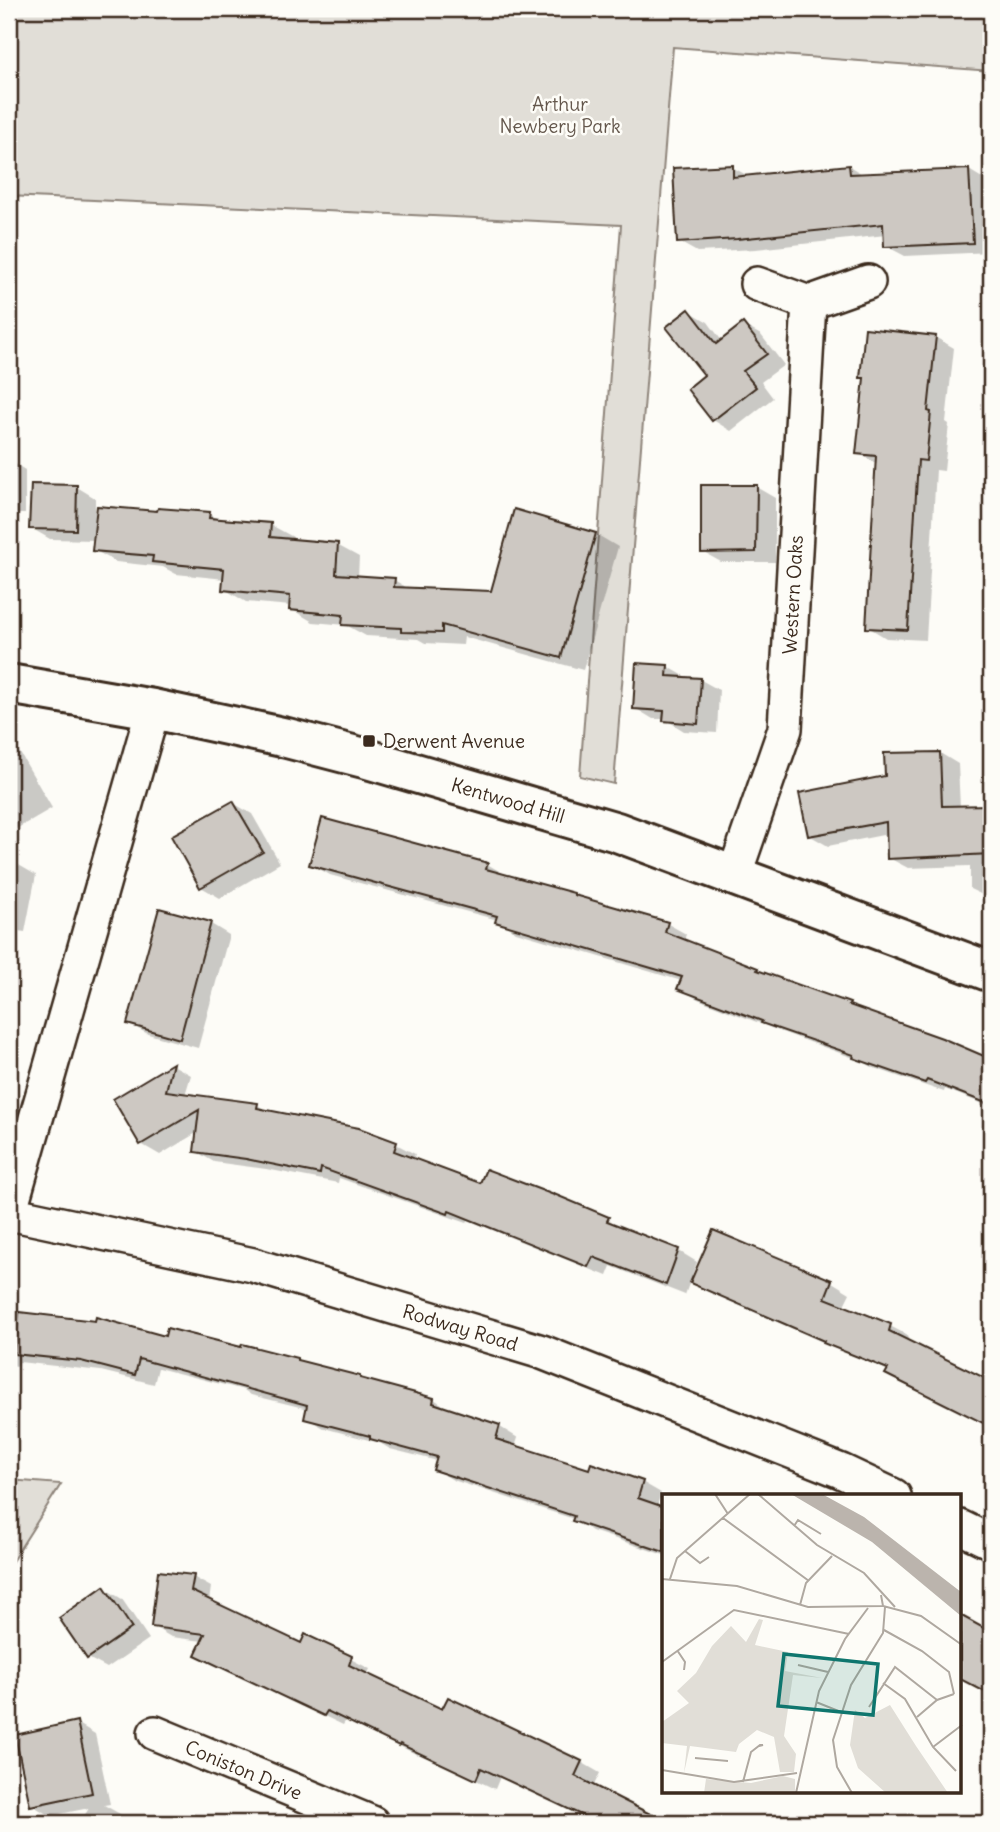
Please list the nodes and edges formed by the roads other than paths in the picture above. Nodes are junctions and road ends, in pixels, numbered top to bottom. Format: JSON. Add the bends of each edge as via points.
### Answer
{"nodes":[{"id":1,"x":868,"y":282,"type":"dead end"},
{"id":2,"x":757,"y":284,"type":"dead end"},
{"id":3,"x":809,"y":303,"type":"junction"},
{"id":4,"x":9,"y":684,"type":"edge"},
{"id":5,"x":153,"y":709,"type":"junction"},
{"id":6,"x":734,"y":876,"type":"junction"},
{"id":7,"x":991,"y":972,"type":"edge"},
{"id":8,"x":9,"y":1213,"type":"edge"},
{"id":9,"x":890,"y":1494,"type":"edge"},
{"id":10,"x":962,"y":1528,"type":"edge"},
{"id":11,"x":991,"y":1542,"type":"edge"},
{"id":12,"x":155,"y":1733,"type":"dead end"},
{"id":13,"x":372,"y":1823,"type":"edge"}],
"edges":[{"from":1,"to":3,"type":"street"},
{"from":2,"to":3,"type":"street"},
{"from":3,"to":6,"type":"street","name":"Western Oaks","via":[[785,729]]},
{"from":4,"to":5,"type":"street","name":"Kentwood Hill"},
{"from":5,"to":6,"type":"street","name":"Kentwood Hill","via":[[365,758],[617,832]]},
{"from":5,"to":8,"type":"street"},
{"from":6,"to":7,"type":"street","name":"Kentwood Hill"},
{"from":8,"to":9,"type":"street","name":"Rodway Road","via":[[253,1265],[542,1352]]},
{"from":10,"to":11,"type":"street"},
{"from":12,"to":13,"type":"street","name":"Coniston Drive"}]}
